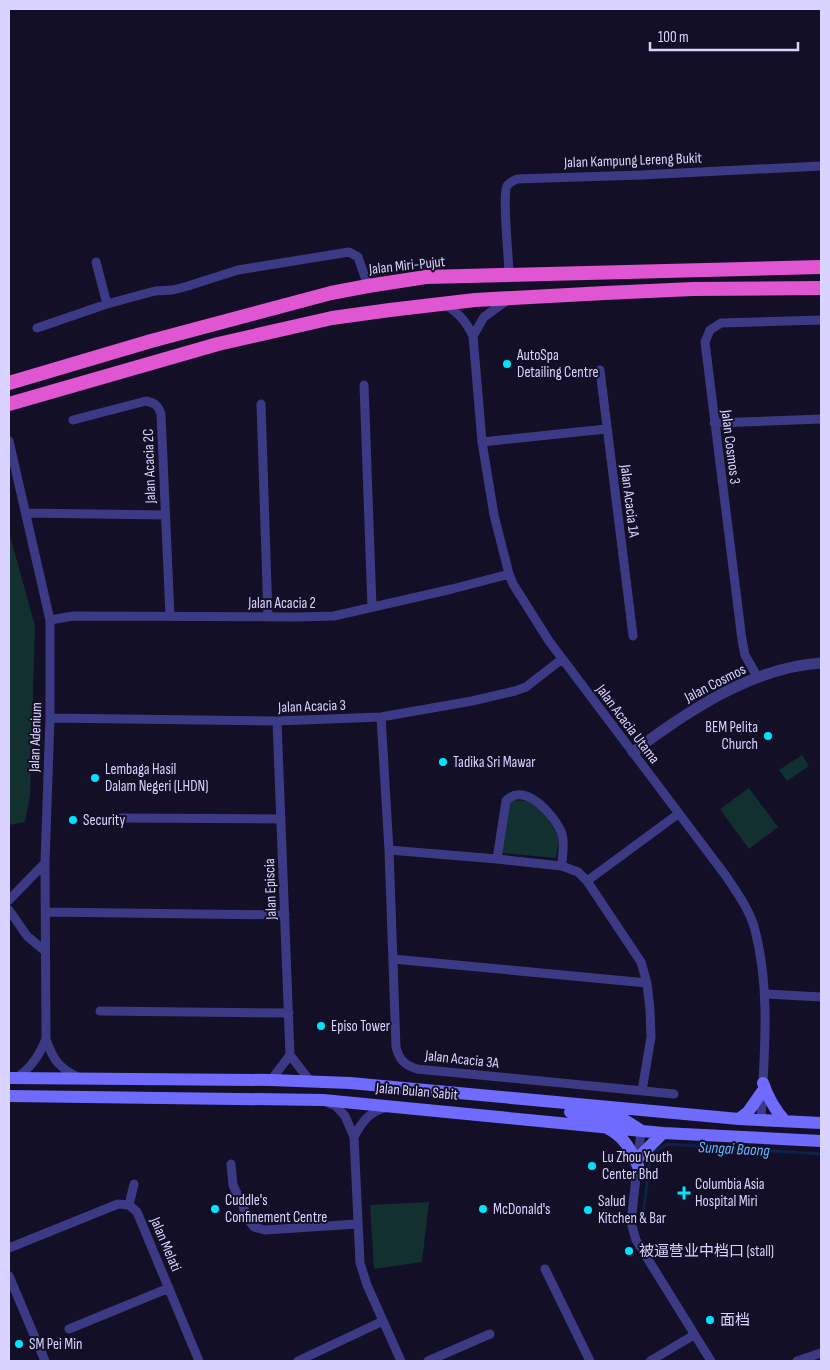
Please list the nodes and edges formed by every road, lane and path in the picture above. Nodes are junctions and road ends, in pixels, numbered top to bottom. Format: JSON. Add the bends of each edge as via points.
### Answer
{"nodes":[{"id":1,"x":821,"y":166,"type":"edge"},
{"id":2,"x":96,"y":262,"type":"dead end"},
{"id":3,"x":821,"y":267,"type":"edge"},
{"id":4,"x":509,"y":274,"type":"junction"},
{"id":5,"x":368,"y":286,"type":"junction"},
{"id":6,"x":821,"y":288,"type":"edge"},
{"id":7,"x":512,"y":298,"type":"junction"},
{"id":8,"x":443,"y":303,"type":"junction"},
{"id":9,"x":107,"y":304,"type":"junction"},
{"id":10,"x":821,"y":320,"type":"edge"},
{"id":11,"x":37,"y":328,"type":"dead end"},
{"id":12,"x":473,"y":336,"type":"junction"},
{"id":13,"x":600,"y":370,"type":"dead end"},
{"id":14,"x":9,"y":383,"type":"edge"},
{"id":15,"x":364,"y":385,"type":"dead end"},
{"id":16,"x":261,"y":404,"type":"dead end"},
{"id":17,"x":11,"y":406,"type":"edge"},
{"id":18,"x":821,"y":419,"type":"edge"},
{"id":19,"x":72,"y":420,"type":"dead end"},
{"id":20,"x":714,"y":422,"type":"junction"},
{"id":21,"x":606,"y":429,"type":"junction"},
{"id":22,"x":9,"y":441,"type":"edge"},
{"id":23,"x":482,"y":442,"type":"junction"},
{"id":24,"x":26,"y":513,"type":"junction"},
{"id":25,"x":164,"y":515,"type":"junction"},
{"id":26,"x":509,"y":574,"type":"junction"},
{"id":27,"x":372,"y":607,"type":"junction"},
{"id":28,"x":170,"y":616,"type":"junction"},
{"id":29,"x":268,"y":617,"type":"junction"},
{"id":30,"x":50,"y":620,"type":"junction"},
{"id":31,"x":633,"y":636,"type":"dead end"},
{"id":32,"x":562,"y":659,"type":"junction"},
{"id":33,"x":821,"y":663,"type":"edge"},
{"id":34,"x":758,"y":678,"type":"junction"},
{"id":35,"x":381,"y":717,"type":"junction"},
{"id":36,"x":50,"y":718,"type":"junction"},
{"id":37,"x":277,"y":721,"type":"junction"},
{"id":38,"x":633,"y":752,"type":"junction"},
{"id":39,"x":678,"y":814,"type":"junction"},
{"id":40,"x":121,"y":818,"type":"dead end"},
{"id":41,"x":281,"y":819,"type":"junction"},
{"id":42,"x":389,"y":850,"type":"junction"},
{"id":43,"x":497,"y":859,"type":"junction"},
{"id":44,"x":46,"y":863,"type":"junction"},
{"id":45,"x":562,"y":866,"type":"junction"},
{"id":46,"x":587,"y":881,"type":"junction"},
{"id":47,"x":9,"y":900,"type":"edge"},
{"id":48,"x":9,"y":910,"type":"edge"},
{"id":49,"x":45,"y":912,"type":"junction"},
{"id":50,"x":285,"y":915,"type":"junction"},
{"id":51,"x":45,"y":952,"type":"junction"},
{"id":52,"x":393,"y":959,"type":"junction"},
{"id":53,"x":647,"y":983,"type":"junction"},
{"id":54,"x":766,"y":994,"type":"junction"},
{"id":55,"x":821,"y":997,"type":"edge"},
{"id":56,"x":100,"y":1011,"type":"dead end"},
{"id":57,"x":289,"y":1013,"type":"junction"},
{"id":58,"x":46,"y":1040,"type":"junction"},
{"id":59,"x":290,"y":1055,"type":"junction"},
{"id":60,"x":12,"y":1078,"type":"edge"},
{"id":61,"x":83,"y":1080,"type":"junction"},
{"id":62,"x":271,"y":1080,"type":"junction"},
{"id":63,"x":310,"y":1081,"type":"junction"},
{"id":64,"x":350,"y":1083,"type":"junction"},
{"id":65,"x":762,"y":1088,"type":"junction"},
{"id":66,"x":642,"y":1091,"type":"junction"},
{"id":67,"x":674,"y":1094,"type":"dead end"},
{"id":68,"x":9,"y":1096,"type":"edge"},
{"id":69,"x":323,"y":1100,"type":"junction"},
{"id":70,"x":394,"y":1105,"type":"junction"},
{"id":71,"x":739,"y":1119,"type":"junction"},
{"id":72,"x":761,"y":1120,"type":"junction"},
{"id":73,"x":785,"y":1121,"type":"junction"},
{"id":74,"x":821,"y":1123,"type":"edge"},
{"id":75,"x":601,"y":1126,"type":"junction"},
{"id":76,"x":641,"y":1130,"type":"junction"},
{"id":77,"x":663,"y":1133,"type":"junction"},
{"id":78,"x":821,"y":1134,"type":"edge"},
{"id":79,"x":354,"y":1137,"type":"junction"},
{"id":80,"x":821,"y":1141,"type":"edge"},
{"id":81,"x":638,"y":1161,"type":"junction"},
{"id":82,"x":231,"y":1164,"type":"dead end"},
{"id":83,"x":134,"y":1184,"type":"dead end"},
{"id":84,"x":129,"y":1205,"type":"junction"},
{"id":85,"x":357,"y":1224,"type":"junction"},
{"id":86,"x":9,"y":1248,"type":"edge"},
{"id":87,"x":544,"y":1269,"type":"dead end"},
{"id":88,"x":9,"y":1276,"type":"edge"},
{"id":89,"x":169,"y":1288,"type":"junction"},
{"id":90,"x":383,"y":1321,"type":"junction"},
{"id":91,"x":69,"y":1330,"type":"dead end"},
{"id":92,"x":490,"y":1334,"type":"dead end"},
{"id":93,"x":694,"y":1335,"type":"junction"},
{"id":94,"x":821,"y":1353,"type":"edge"},
{"id":95,"x":45,"y":1361,"type":"edge"},
{"id":96,"x":199,"y":1361,"type":"edge"},
{"id":97,"x":298,"y":1361,"type":"edge"},
{"id":98,"x":400,"y":1361,"type":"edge"},
{"id":99,"x":428,"y":1361,"type":"edge"},
{"id":100,"x":590,"y":1361,"type":"edge"},
{"id":101,"x":650,"y":1361,"type":"edge"},
{"id":102,"x":711,"y":1361,"type":"edge"},
{"id":103,"x":797,"y":1361,"type":"edge"}],
"edges":[{"from":1,"to":4,"type":"street","name":"Jalan Kampung Lereng Bukit","via":[[517,179],[506,189]]},
{"from":2,"to":9,"type":"street"},
{"from":3,"to":4,"type":"highway","name":"Jalan Miri-Pujut"},
{"from":4,"to":5,"type":"highway","name":"Jalan Miri-Pujut","via":[[426,277]]},
{"from":5,"to":9,"type":"street","via":[[360,261],[349,252],[238,270],[173,290],[155,291]]},
{"from":5,"to":14,"type":"highway","name":"Jalan Miri-Pujut","via":[[151,340]]},
{"from":6,"to":7,"type":"highway","via":[[693,289]]},
{"from":7,"to":8,"type":"highway"},
{"from":7,"to":12,"type":"street","via":[[484,317]]},
{"from":8,"to":12,"type":"street","name":"Jalan Acacia Utama","via":[[467,322]]},
{"from":8,"to":17,"type":"highway","via":[[332,318],[226,342]]},
{"from":9,"to":11,"type":"street"},
{"from":10,"to":20,"type":"street","name":"Jalan Cosmos 3","via":[[721,324],[710,330],[704,342]]},
{"from":12,"to":23,"type":"street","name":"Jalan Acacia Utama"},
{"from":13,"to":21,"type":"street","name":"Jalan Acacia 1A"},
{"from":15,"to":27,"type":"street"},
{"from":16,"to":29,"type":"street"},
{"from":18,"to":20,"type":"street"},
{"from":19,"to":25,"type":"street","name":"Jalan Acacia 2C","via":[[146,401],[159,408]]},
{"from":20,"to":34,"type":"street","name":"Jalan Cosmos 3","via":[[742,640]]},
{"from":21,"to":23,"type":"street"},
{"from":21,"to":31,"type":"street","name":"Jalan Acacia 1A"},
{"from":22,"to":24,"type":"street","name":"Jalan Adenium"},
{"from":23,"to":26,"type":"street","name":"Jalan Acacia Utama","via":[[494,515]]},
{"from":24,"to":25,"type":"street"},
{"from":24,"to":30,"type":"street","name":"Jalan Adenium"},
{"from":25,"to":28,"type":"street","name":"Jalan Acacia 2C"},
{"from":26,"to":27,"type":"street","name":"Jalan Acacia 2"},
{"from":26,"to":32,"type":"street","name":"Jalan Acacia Utama"},
{"from":27,"to":29,"type":"street","name":"Jalan Acacia 2","via":[[334,616]]},
{"from":28,"to":29,"type":"street","name":"Jalan Acacia 2"},
{"from":28,"to":30,"type":"street","name":"Jalan Acacia 2","via":[[73,616]]},
{"from":30,"to":36,"type":"street","name":"Jalan Adenium"},
{"from":32,"to":35,"type":"street","name":"Jalan Acacia 3","via":[[515,691]]},
{"from":32,"to":38,"type":"street","name":"Jalan Acacia Utama"},
{"from":33,"to":34,"type":"street","name":"Jalan Cosmos"},
{"from":34,"to":38,"type":"street","name":"Jalan Cosmos","via":[[694,710]]},
{"from":35,"to":37,"type":"street","name":"Jalan Acacia 3"},
{"from":35,"to":42,"type":"street","name":"Jalan Acacia 3A"},
{"from":36,"to":37,"type":"street","name":"Jalan Acacia 3"},
{"from":36,"to":44,"type":"street","name":"Jalan Adenium"},
{"from":37,"to":41,"type":"street","name":"Jalan Episcia"},
{"from":38,"to":39,"type":"street","name":"Jalan Acacia Utama"},
{"from":39,"to":46,"type":"street"},
{"from":39,"to":54,"type":"street","name":"Jalan Acacia Utama","via":[[741,899],[754,929]]},
{"from":40,"to":41,"type":"street"},
{"from":41,"to":50,"type":"street","name":"Jalan Episcia"},
{"from":42,"to":43,"type":"street"},
{"from":42,"to":52,"type":"street","name":"Jalan Acacia 3A"},
{"from":43,"to":45,"type":"street"},
{"from":43,"to":45,"type":"street","via":[[506,801],[513,796],[524,796],[543,806],[560,831]]},
{"from":44,"to":47,"type":"street"},
{"from":44,"to":49,"type":"street","name":"Jalan Adenium"},
{"from":45,"to":46,"type":"street","via":[[578,872]]},
{"from":46,"to":53,"type":"street","via":[[641,962]]},
{"from":48,"to":51,"type":"street","via":[[27,936]]},
{"from":49,"to":50,"type":"street"},
{"from":49,"to":51,"type":"street","name":"Jalan Adenium"},
{"from":50,"to":57,"type":"street","name":"Jalan Episcia"},
{"from":51,"to":58,"type":"street","name":"Jalan Adenium"},
{"from":52,"to":53,"type":"street"},
{"from":52,"to":66,"type":"street","name":"Jalan Acacia 3A","via":[[396,1046],[405,1064],[417,1068]]},
{"from":53,"to":66,"type":"street","via":[[651,1037]]},
{"from":54,"to":55,"type":"street"},
{"from":54,"to":65,"type":"street","name":"Jalan Acacia Utama"},
{"from":56,"to":57,"type":"street"},
{"from":57,"to":59,"type":"street","name":"Jalan Episcia"},
{"from":58,"to":60,"type":"street","name":"Jalan Adenium","via":[[33,1064]]},
{"from":58,"to":61,"type":"street","name":"Jalan Adenium","via":[[57,1063]]},
{"from":59,"to":62,"type":"street"},
{"from":59,"to":63,"type":"street"},
{"from":60,"to":61,"type":"main road","name":"Jalan Bulan Sabit"},
{"from":61,"to":62,"type":"main road","name":"Jalan Bulan Sabit"},
{"from":62,"to":63,"type":"main road","name":"Jalan Bulan Sabit"},
{"from":63,"to":64,"type":"main road","name":"Jalan Bulan Sabit"},
{"from":64,"to":71,"type":"main road","name":"Jalan Bulan Sabit"},
{"from":64,"to":76,"type":"main road","via":[[368,1090],[620,1118]]},
{"from":65,"to":71,"type":"main road","via":[[756,1102]]},
{"from":65,"to":72,"type":"street","name":"Jalan Acacia Utama"},
{"from":65,"to":73,"type":"main road"},
{"from":66,"to":67,"type":"street","name":"Jalan Acacia 3A"},
{"from":68,"to":69,"type":"main road","name":"Jalan Bulan Sabit"},
{"from":69,"to":70,"type":"main road","name":"Jalan Bulan Sabit"},
{"from":69,"to":79,"type":"street","via":[[336,1106],[345,1116]]},
{"from":70,"to":75,"type":"main road","name":"Jalan Bulan Sabit"},
{"from":70,"to":79,"type":"street","via":[[374,1112]]},
{"from":71,"to":72,"type":"main road","name":"Jalan Bulan Sabit"},
{"from":72,"to":73,"type":"main road","name":"Jalan Bulan Sabit"},
{"from":72,"to":78,"type":"main road","via":[[785,1133]]},
{"from":73,"to":74,"type":"main road","name":"Jalan Bulan Sabit"},
{"from":75,"to":76,"type":"main road","name":"Jalan Bulan Sabit"},
{"from":75,"to":81,"type":"main road","via":[[626,1142]]},
{"from":76,"to":77,"type":"main road","name":"Jalan Bulan Sabit"},
{"from":76,"to":81,"type":"street"},
{"from":77,"to":80,"type":"main road","name":"Jalan Bulan Sabit"},
{"from":77,"to":81,"type":"main road"},
{"from":79,"to":85,"type":"street"},
{"from":81,"to":93,"type":"street","via":[[632,1214],[636,1240]]},
{"from":82,"to":85,"type":"street","via":[[233,1185],[254,1227],[265,1230]]},
{"from":83,"to":84,"type":"street"},
{"from":84,"to":86,"type":"street","via":[[118,1204]]},
{"from":84,"to":89,"type":"street","name":"Jalan Melati","via":[[137,1212]]},
{"from":85,"to":90,"type":"street","via":[[362,1272]]},
{"from":87,"to":100,"type":"street"},
{"from":88,"to":95,"type":"street"},
{"from":89,"to":91,"type":"street"},
{"from":89,"to":96,"type":"street","name":"Jalan Melati"},
{"from":90,"to":97,"type":"street"},
{"from":90,"to":98,"type":"street"},
{"from":92,"to":99,"type":"street"},
{"from":93,"to":101,"type":"street"},
{"from":93,"to":102,"type":"street"},
{"from":94,"to":103,"type":"street"}]}
